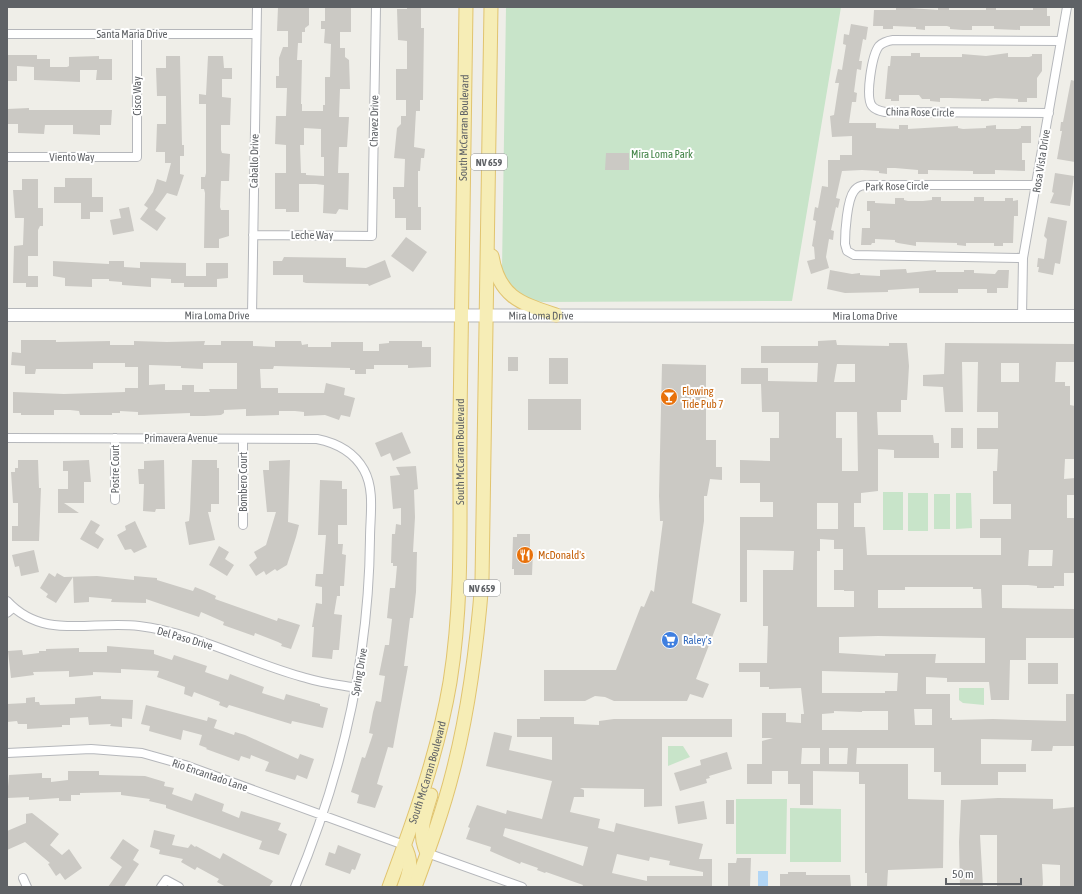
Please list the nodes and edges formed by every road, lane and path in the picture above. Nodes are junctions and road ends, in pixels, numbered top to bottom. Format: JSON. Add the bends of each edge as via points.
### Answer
{"nodes":[{"id":1,"x":257,"y":7,"type":"edge"},
{"id":2,"x":376,"y":7,"type":"edge"},
{"id":3,"x":466,"y":7,"type":"edge"},
{"id":4,"x":491,"y":7,"type":"edge"},
{"id":5,"x":1067,"y":7,"type":"edge"},
{"id":6,"x":7,"y":34,"type":"edge"},
{"id":7,"x":137,"y":34,"type":"junction"},
{"id":8,"x":256,"y":34,"type":"junction"},
{"id":9,"x":1061,"y":41,"type":"junction"},
{"id":10,"x":1048,"y":113,"type":"junction"},
{"id":11,"x":7,"y":157,"type":"edge"},
{"id":12,"x":137,"y":157,"type":"joint"},
{"id":13,"x":1037,"y":185,"type":"junction"},
{"id":14,"x":488,"y":229,"type":"junction"},
{"id":15,"x":253,"y":235,"type":"junction"},
{"id":16,"x":372,"y":236,"type":"joint"},
{"id":17,"x":1023,"y":258,"type":"junction"},
{"id":18,"x":7,"y":315,"type":"edge"},
{"id":19,"x":252,"y":315,"type":"junction"},
{"id":20,"x":556,"y":315,"type":"junction"},
{"id":21,"x":460,"y":316,"type":"junction"},
{"id":22,"x":486,"y":316,"type":"junction"},
{"id":23,"x":1022,"y":316,"type":"junction"},
{"id":24,"x":1075,"y":316,"type":"edge"},
{"id":25,"x":7,"y":438,"type":"edge"},
{"id":26,"x":115,"y":438,"type":"junction"},
{"id":27,"x":243,"y":439,"type":"junction"},
{"id":28,"x":352,"y":454,"type":"joint"},
{"id":29,"x":115,"y":500,"type":"dead end"},
{"id":30,"x":243,"y":525,"type":"dead end"},
{"id":31,"x":7,"y":601,"type":"edge"},
{"id":32,"x":10,"y":611,"type":"edge"},
{"id":33,"x":356,"y":688,"type":"junction"},
{"id":34,"x":448,"y":690,"type":"junction"},
{"id":35,"x":7,"y":753,"type":"edge"},
{"id":36,"x":322,"y":814,"type":"junction"},
{"id":37,"x":404,"y":845,"type":"junction"},
{"id":38,"x":427,"y":853,"type":"junction"},
{"id":39,"x":24,"y":878,"type":"dead end"},
{"id":40,"x":164,"y":883,"type":"edge"},
{"id":41,"x":27,"y":887,"type":"edge"},
{"id":42,"x":179,"y":887,"type":"edge"},
{"id":43,"x":296,"y":887,"type":"edge"},
{"id":44,"x":389,"y":887,"type":"edge"},
{"id":45,"x":404,"y":887,"type":"edge"},
{"id":46,"x":415,"y":887,"type":"edge"},
{"id":47,"x":522,"y":887,"type":"edge"}],
"edges":[{"from":1,"to":8,"type":"street","name":"Caballo Drive"},
{"from":2,"to":16,"type":"street","name":"Chavez Drive"},
{"from":3,"to":21,"type":"main road","name":"South McCarran Boulevard","number":"NV 659"},
{"from":4,"to":14,"type":"main road","name":"South McCarran Boulevard","number":"NV 659"},
{"from":5,"to":9,"type":"street","name":"Rosa Vista Drive"},
{"from":6,"to":7,"type":"street","name":"Santa Maria Drive"},
{"from":7,"to":8,"type":"street","name":"Santa Maria Drive"},
{"from":7,"to":12,"type":"street","name":"Cisco Way"},
{"from":8,"to":15,"type":"street","name":"Caballo Drive"},
{"from":9,"to":10,"type":"street","name":"Rosa Vista Drive"},
{"from":9,"to":10,"type":"street","name":"China Rose Circle","via":[[893,40],[878,47],[874,56],[868,93],[872,106],[878,111]]},
{"from":10,"to":13,"type":"street","name":"Rosa Vista Drive"},
{"from":11,"to":12,"type":"street","name":"Viento Way"},
{"from":13,"to":17,"type":"street","name":"Rosa Vista Drive"},
{"from":13,"to":17,"type":"street","name":"Park Rose Circle","via":[[861,185],[850,199],[845,244],[847,251],[854,256]]},
{"from":14,"to":20,"type":"main road","via":[[494,265],[504,288],[521,303]]},
{"from":14,"to":22,"type":"main road","name":"South McCarran Boulevard","number":"NV 659"},
{"from":15,"to":16,"type":"street","name":"Leche Way"},
{"from":15,"to":19,"type":"street","name":"Caballo Drive"},
{"from":17,"to":23,"type":"street","name":"Rosa Vista Drive"},
{"from":18,"to":19,"type":"main road","name":"Mira Loma Drive"},
{"from":19,"to":21,"type":"main road","name":"Mira Loma Drive"},
{"from":20,"to":22,"type":"main road","name":"Mira Loma Drive"},
{"from":20,"to":23,"type":"main road","name":"Mira Loma Drive"},
{"from":21,"to":22,"type":"main road","name":"Mira Loma Drive"},
{"from":21,"to":34,"type":"main road","name":"South McCarran Boulevard","number":"NV 659","via":[[458,576],[456,630]]},
{"from":22,"to":38,"type":"main road","name":"South McCarran Boulevard","number":"NV 659","via":[[482,581],[477,645],[453,771]]},
{"from":23,"to":24,"type":"main road","name":"Mira Loma Drive"},
{"from":25,"to":26,"type":"street","name":"Primavera Avenue"},
{"from":26,"to":27,"type":"street","name":"Primavera Avenue"},
{"from":26,"to":29,"type":"street","name":"Postre Court"},
{"from":27,"to":28,"type":"street","name":"Primavera Avenue","via":[[317,439],[340,446]]},
{"from":27,"to":30,"type":"street","name":"Bombero Court"},
{"from":28,"to":33,"type":"street","name":"Spring Drive","via":[[364,470],[371,492],[368,600]]},
{"from":31,"to":32,"type":"street","name":"Del Paso Drive"},
{"from":32,"to":33,"type":"street","name":"Del Paso Drive","via":[[46,625],[59,627],[115,624],[161,629],[306,678]]},
{"from":33,"to":36,"type":"street","name":"Spring Drive","via":[[336,772]]},
{"from":34,"to":37,"type":"main road","name":"South McCarran Boulevard","number":"NV 659","via":[[440,732],[423,793]]},
{"from":34,"to":38,"type":"main road","via":[[453,702],[422,831],[422,843]]},
{"from":35,"to":36,"type":"street","name":"Rio Encantado Lane","via":[[91,749],[142,754],[185,765]]},
{"from":36,"to":37,"type":"street","name":"Rio Encantado Lane"},
{"from":36,"to":43,"type":"street","name":"Spring Drive"},
{"from":37,"to":44,"type":"main road","name":"South McCarran Boulevard","number":"NV 659"},
{"from":37,"to":45,"type":"main road","via":[[410,856],[410,868]]},
{"from":38,"to":46,"type":"main road","name":"South McCarran Boulevard","number":"NV 659"},
{"from":38,"to":47,"type":"street"},
{"from":39,"to":41,"type":"street"},
{"from":40,"to":42,"type":"street"}]}
